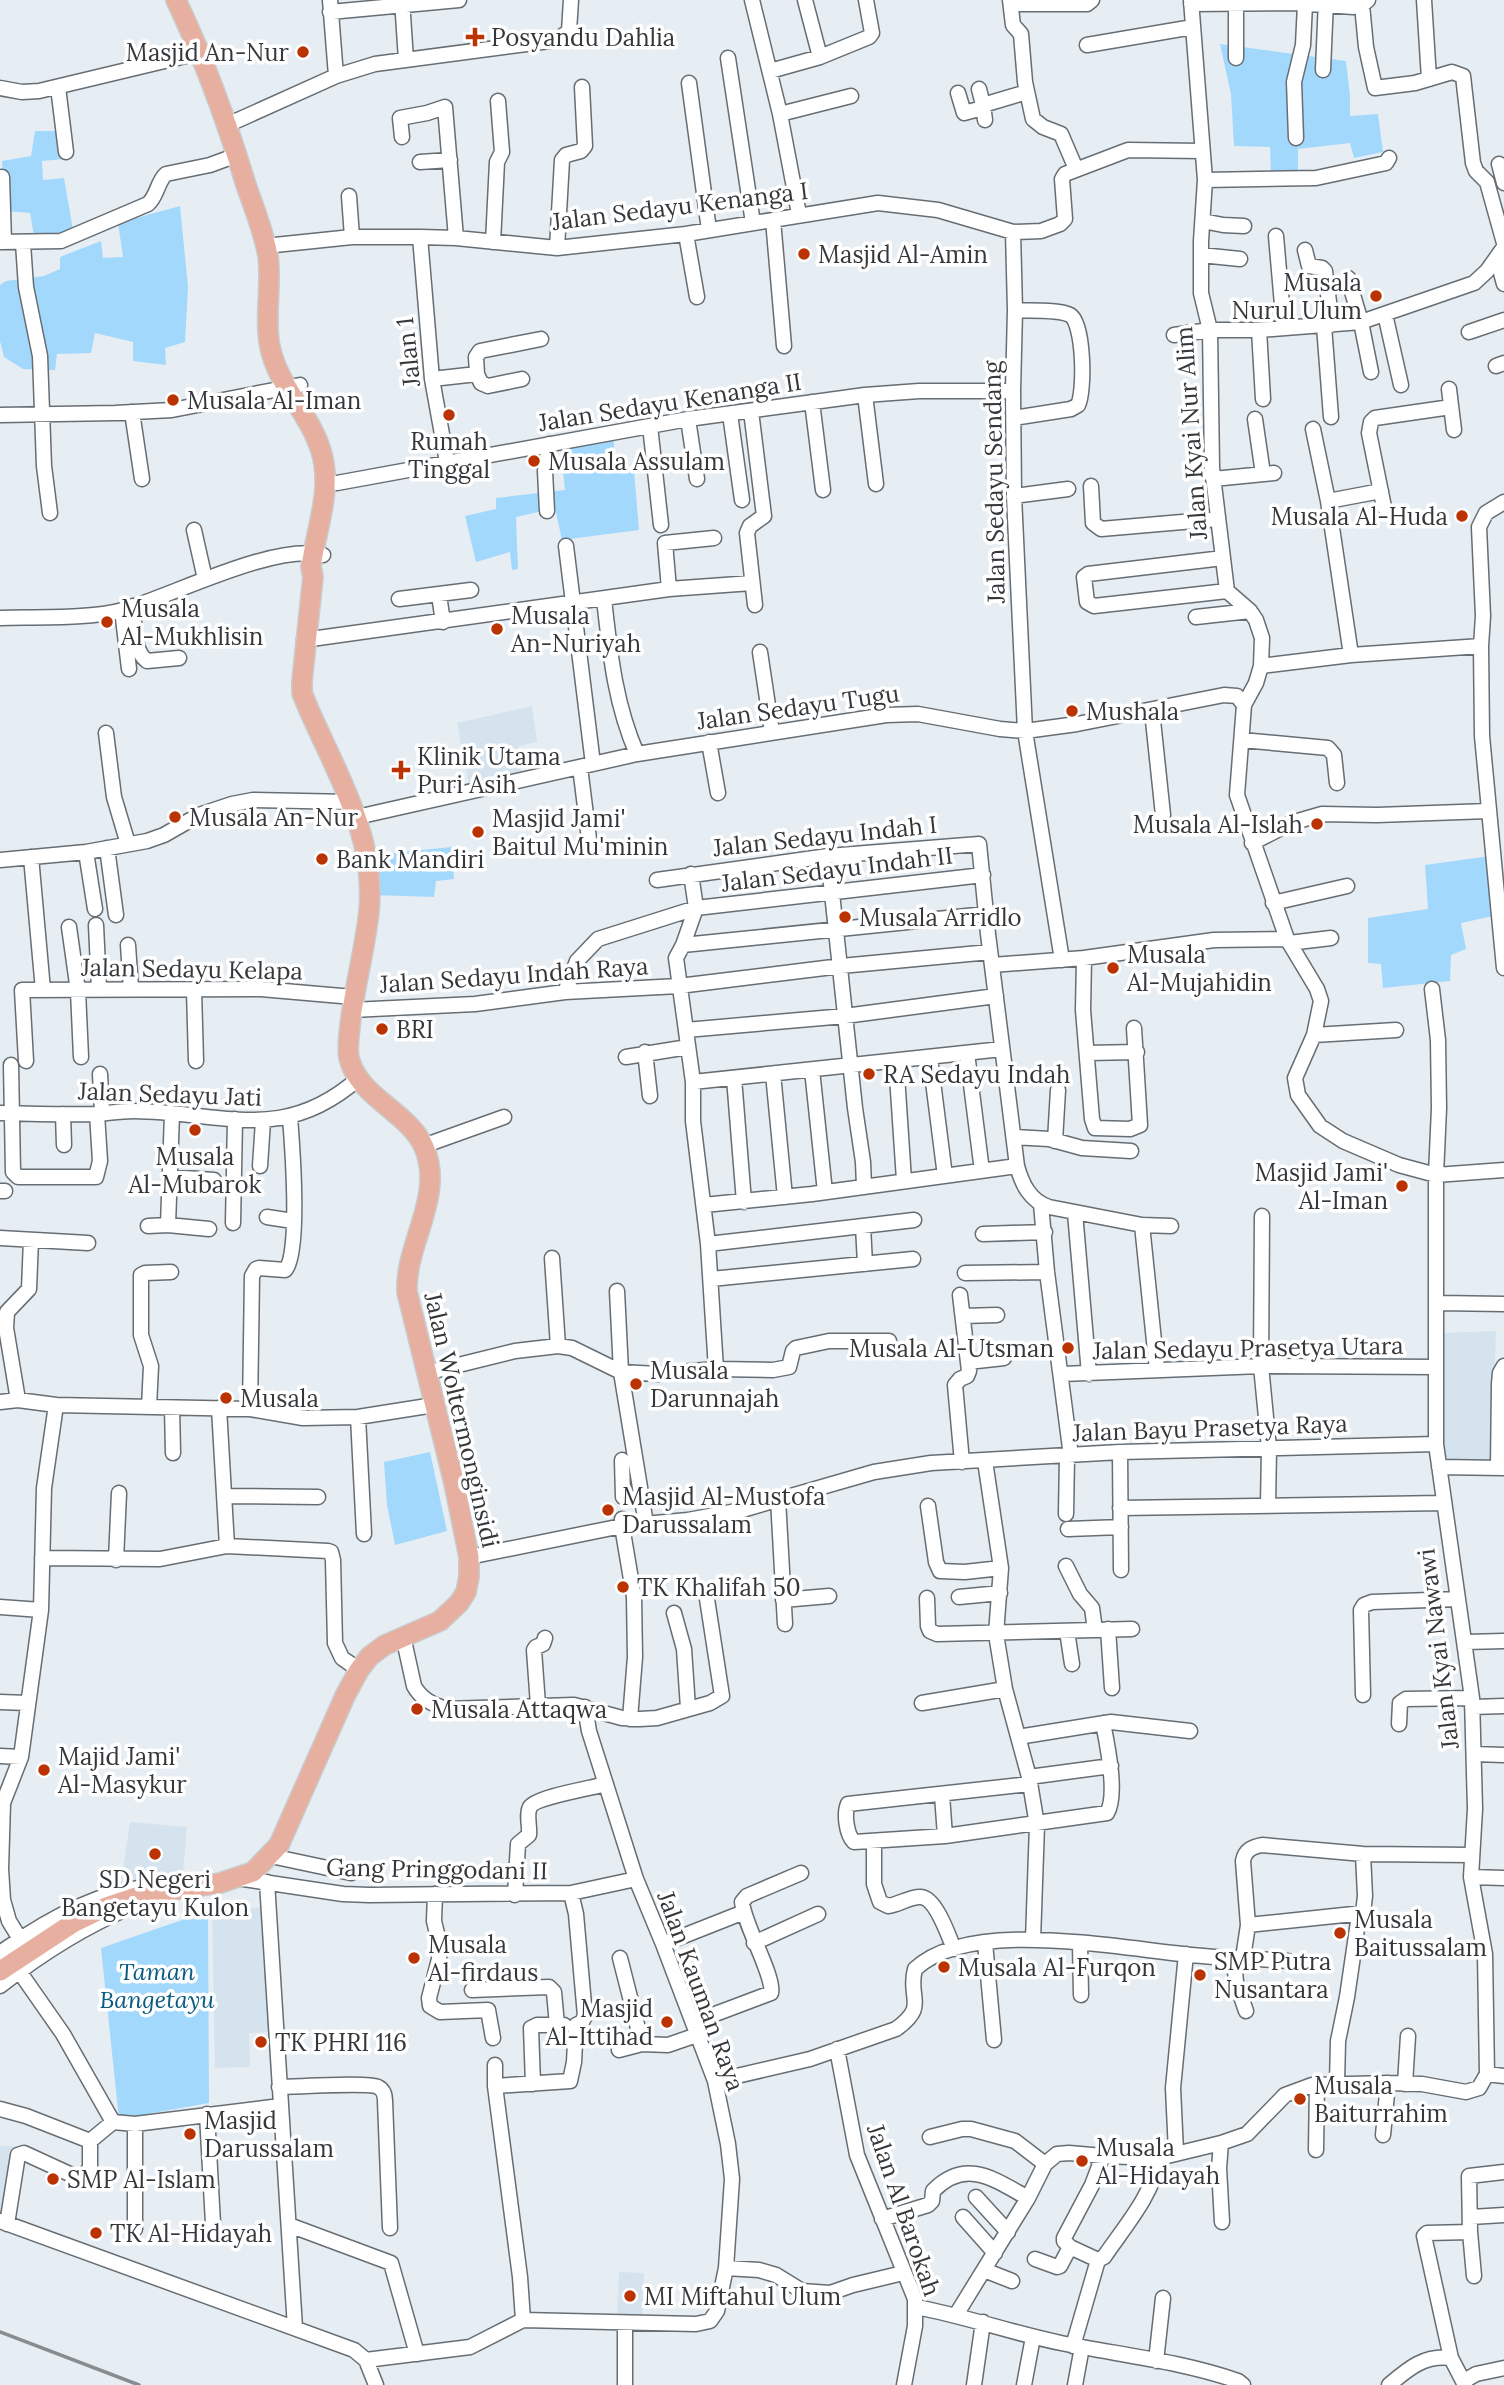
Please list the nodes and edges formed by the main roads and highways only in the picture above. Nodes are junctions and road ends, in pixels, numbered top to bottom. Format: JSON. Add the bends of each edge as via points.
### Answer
{"nodes":[{"id":1,"x":176,"y":0,"type":"edge"},
{"id":2,"x":186,"y":0,"type":"edge"},
{"id":3,"x":231,"y":123,"type":"junction"},
{"id":4,"x":270,"y":245,"type":"junction"},
{"id":5,"x":10,"y":1971,"type":"edge"}],
"edges":[{"from":1,"to":3,"type":"main road","name":"Jalan Woltermonginsidi"},
{"from":2,"to":3,"type":"main road","name":"Jalan Woltermonginsidi","via":[[216,66]]},
{"from":3,"to":4,"type":"main road","name":"Jalan Woltermonginsidi"},
{"from":3,"to":4,"type":"main road","name":"Jalan Woltermonginsidi","via":[[237,155]]},
{"from":4,"to":5,"type":"main road","name":"Jalan Woltermonginsidi","via":[[281,276],[283,359],[327,451],[332,495],[318,554],[320,567],[313,577],[302,693],[353,810],[370,877],[349,1058],[372,1094],[415,1133],[430,1174],[407,1283],[469,1557],[468,1584],[459,1603],[440,1621],[385,1645],[359,1670],[284,1834],[271,1856],[253,1872],[220,1884],[142,1895],[106,1907],[73,1923]]}]}
